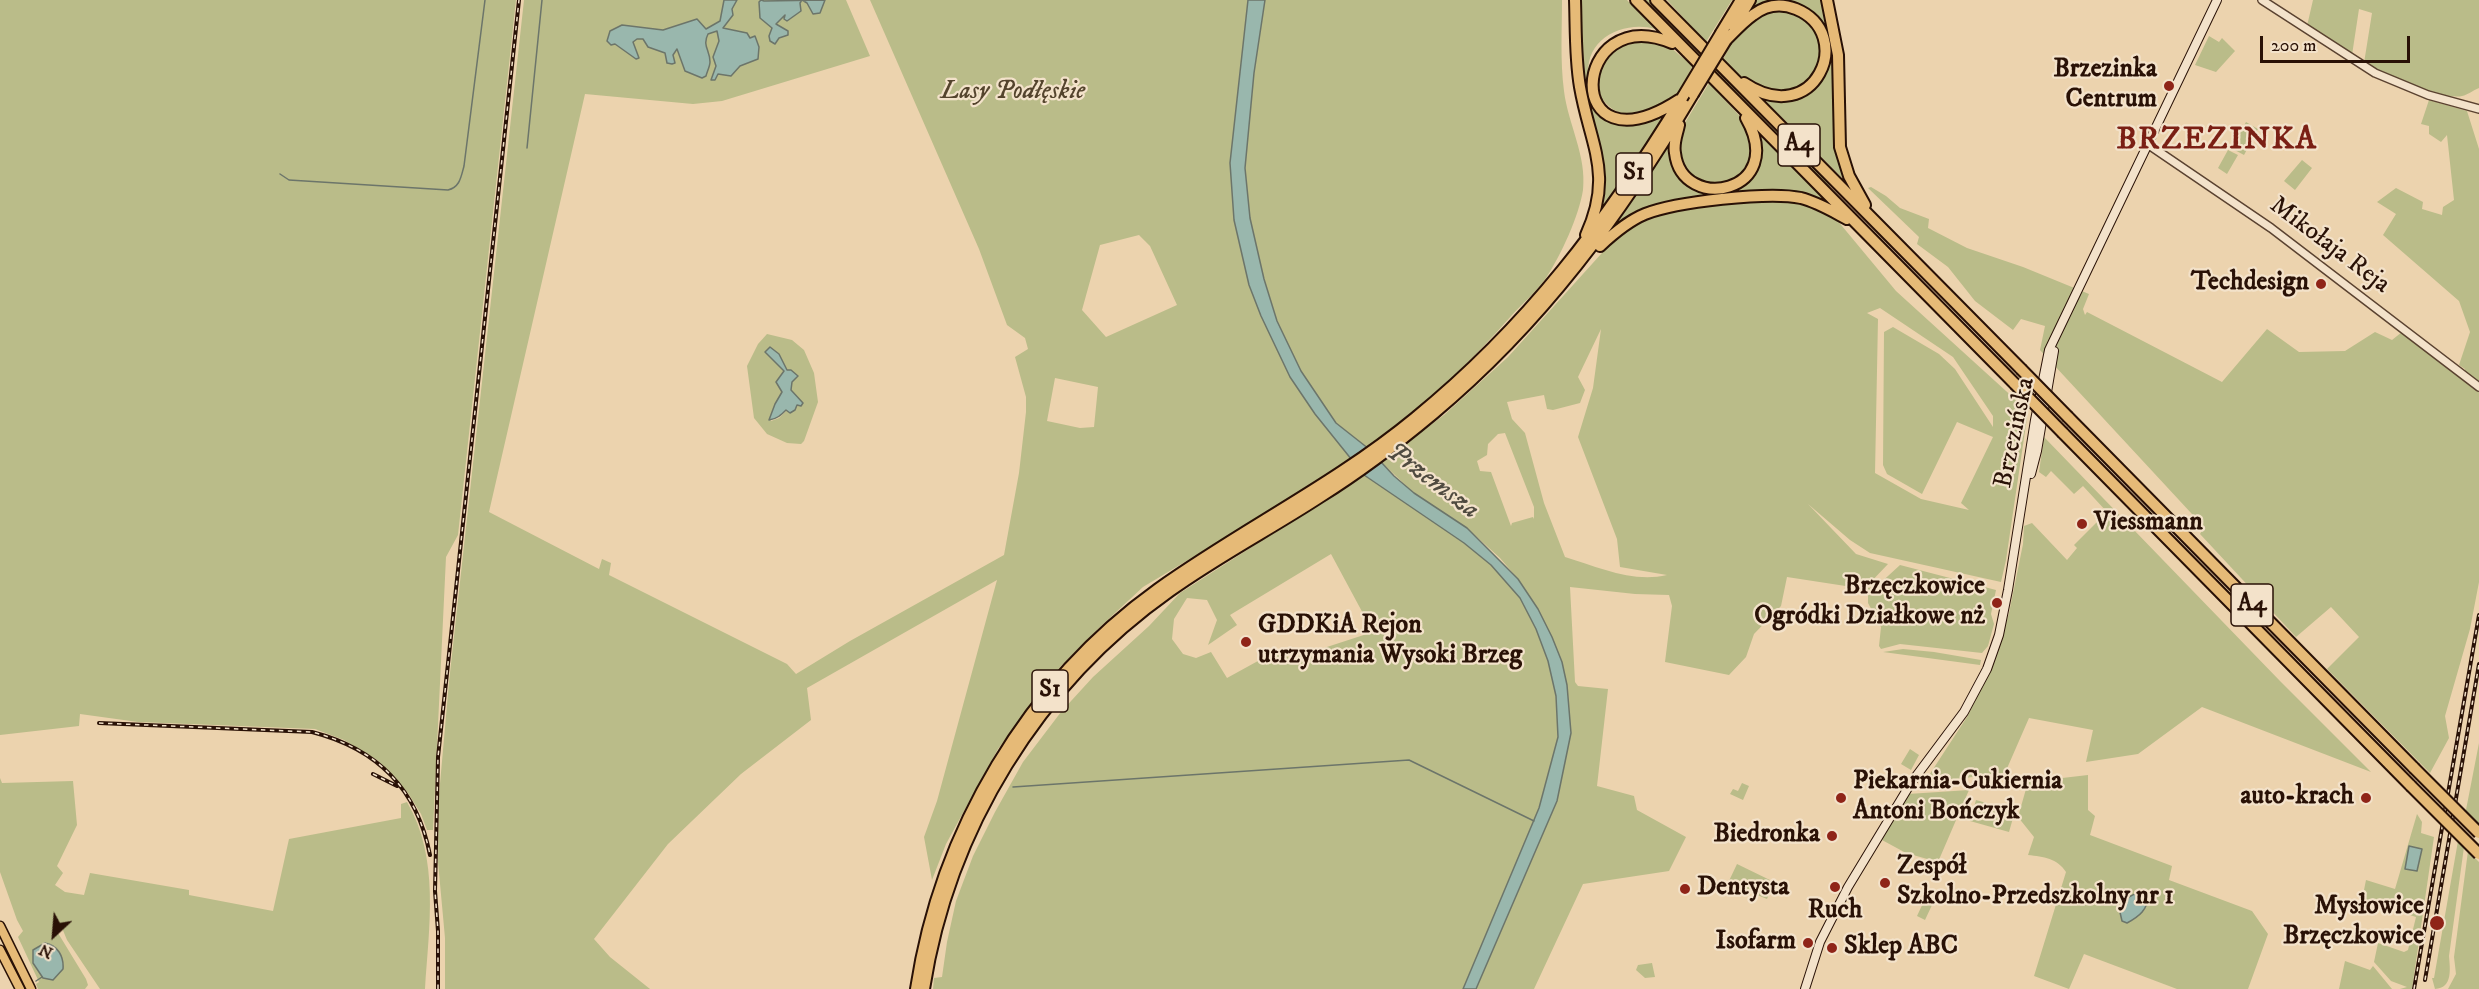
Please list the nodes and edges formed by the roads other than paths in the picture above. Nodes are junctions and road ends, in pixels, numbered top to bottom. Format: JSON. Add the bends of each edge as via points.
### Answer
{"nodes":[{"id":1,"x":1575,"y":0,"type":"edge"},
{"id":2,"x":1636,"y":0,"type":"edge"},
{"id":3,"x":1656,"y":0,"type":"edge"},
{"id":4,"x":1664,"y":0,"type":"edge"},
{"id":5,"x":1750,"y":0,"type":"edge"},
{"id":6,"x":1827,"y":0,"type":"edge"},
{"id":7,"x":2217,"y":0,"type":"edge"},
{"id":8,"x":2262,"y":0,"type":"edge"},
{"id":9,"x":1738,"y":3,"type":"edge"},
{"id":10,"x":1674,"y":18,"type":"junction"},
{"id":11,"x":1724,"y":36,"type":"junction"},
{"id":12,"x":1689,"y":54,"type":"junction"},
{"id":13,"x":1726,"y":71,"type":"junction"},
{"id":14,"x":1682,"y":98,"type":"junction"},
{"id":15,"x":1739,"y":104,"type":"junction"},
{"id":16,"x":2479,"y":109,"type":"edge"},
{"id":17,"x":1682,"y":114,"type":"junction"},
{"id":18,"x":2149,"y":145,"type":"junction"},
{"id":19,"x":1873,"y":219,"type":"junction"},
{"id":20,"x":1858,"y":225,"type":"junction"},
{"id":21,"x":1586,"y":250,"type":"junction"},
{"id":22,"x":2478,"y":386,"type":"edge"},
{"id":23,"x":1316,"y":495,"type":"junction"},
{"id":24,"x":2479,"y":833,"type":"edge"},
{"id":25,"x":2479,"y":854,"type":"edge"},
{"id":26,"x":0,"y":926,"type":"edge"},
{"id":27,"x":0,"y":950,"type":"edge"},
{"id":28,"x":20,"y":989,"type":"edge"},
{"id":29,"x":31,"y":989,"type":"edge"},
{"id":30,"x":916,"y":989,"type":"edge"},
{"id":31,"x":924,"y":989,"type":"edge"},
{"id":32,"x":1805,"y":989,"type":"edge"}],
"edges":[{"from":1,"to":21,"type":"highway","via":[[1578,75],[1599,167],[1596,210]]},
{"from":2,"to":12,"type":"highway","number":"A4"},
{"from":3,"to":10,"type":"highway","number":"A4"},
{"from":4,"to":10,"type":"highway"},
{"from":5,"to":11,"type":"highway","number":"S1"},
{"from":6,"to":19,"type":"highway","via":[[1838,55],[1842,155],[1852,184]]},
{"from":7,"to":18,"type":"main road","name":"Brzezińska"},
{"from":8,"to":16,"type":"street","via":[[2374,73],[2428,95]]},
{"from":9,"to":11,"type":"highway","number":"S1"},
{"from":10,"to":13,"type":"highway","number":"A4"},
{"from":11,"to":13,"type":"highway","via":[[1752,15],[1782,5],[1811,18],[1825,46],[1817,78],[1793,95],[1766,95]]},
{"from":11,"to":14,"type":"highway","number":"S1","bridge":true},
{"from":11,"to":17,"type":"highway","number":"S1","bridge":true},
{"from":12,"to":14,"type":"highway","via":[[1657,34],[1634,29],[1614,34],[1604,42],[1592,64],[1591,80],[1596,94],[1618,115],[1652,115]]},
{"from":12,"to":15,"type":"highway","number":"A4"},
{"from":13,"to":19,"type":"highway","number":"A4"},
{"from":14,"to":21,"type":"highway","number":"S1"},
{"from":15,"to":17,"type":"highway","via":[[1755,134],[1757,156],[1744,178],[1721,189],[1696,184],[1678,165],[1674,145]]},
{"from":15,"to":20,"type":"highway","number":"A4"},
{"from":17,"to":21,"type":"highway","number":"S1","via":[[1634,190]]},
{"from":18,"to":22,"type":"street","name":"Mikołaja Reja","via":[[2271,228]]},
{"from":18,"to":32,"type":"main road","name":"Brzezińska","via":[[2055,344],[1999,635],[1982,680],[1964,712],[1889,816],[1848,886],[1820,942]]},
{"from":19,"to":24,"type":"highway","number":"A4","bridge":true},
{"from":20,"to":21,"type":"highway","via":[[1799,198],[1748,197],[1645,214]]},
{"from":20,"to":25,"type":"highway","number":"A4","bridge":true},
{"from":21,"to":23,"type":"highway","number":"S1","via":[[1504,337],[1391,443]]},
{"from":23,"to":30,"type":"highway","number":"S1","via":[[1203,559],[1142,602],[1092,645],[1041,702],[997,764],[959,837],[933,910]]},
{"from":23,"to":31,"type":"highway","number":"S1","via":[[1145,610],[1090,658],[1054,699],[1010,759],[971,831],[940,912]]},
{"from":26,"to":29,"type":"main road"},
{"from":27,"to":28,"type":"main road"}]}
